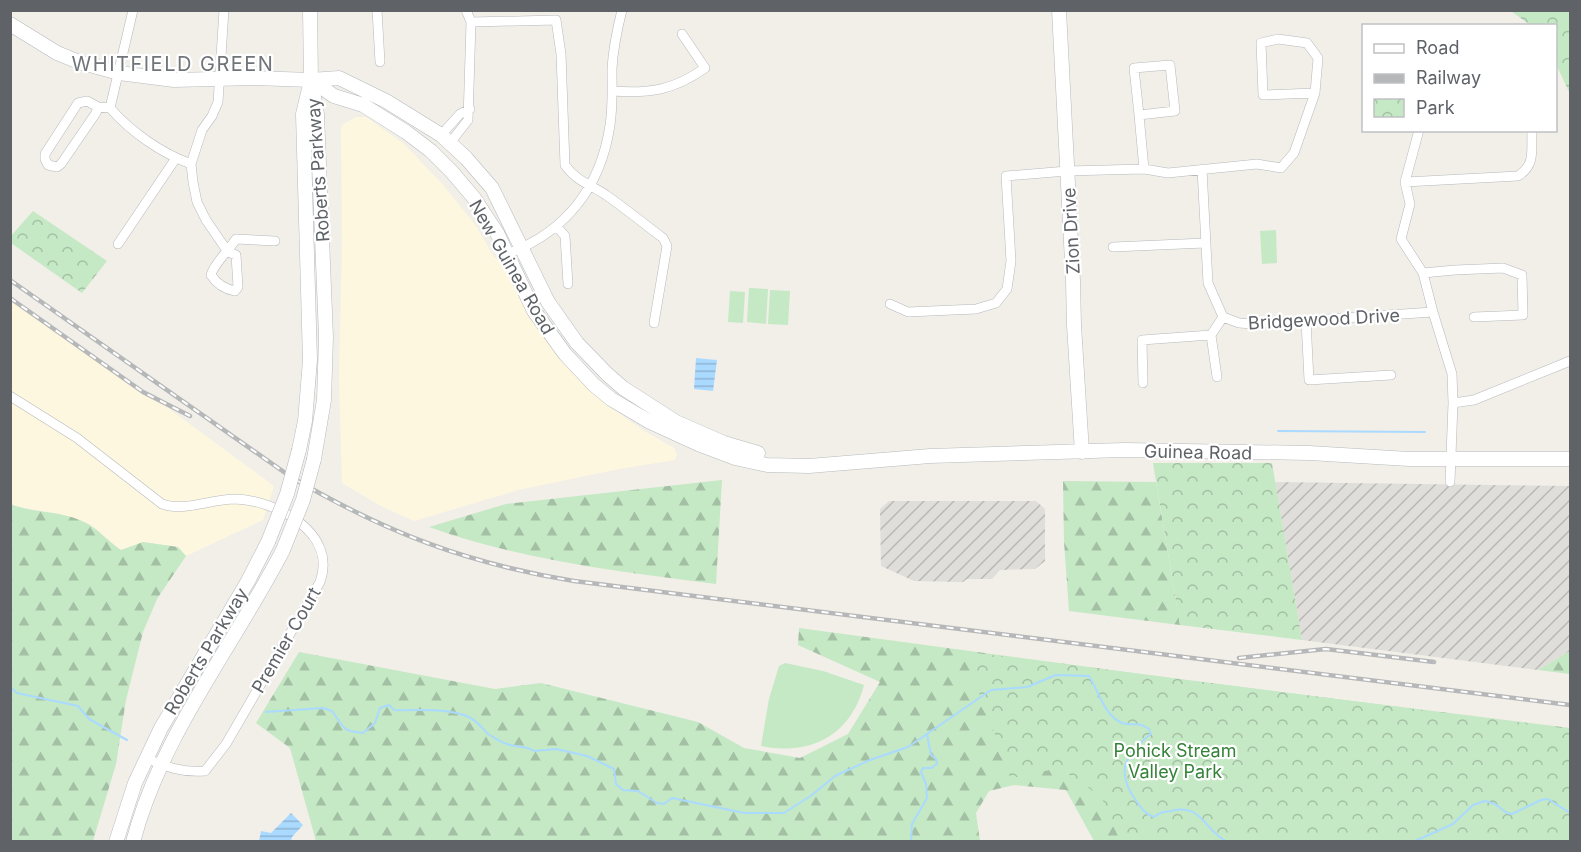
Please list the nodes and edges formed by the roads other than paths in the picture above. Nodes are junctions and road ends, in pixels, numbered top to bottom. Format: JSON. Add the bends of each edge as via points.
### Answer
{"nodes":[{"id":1,"x":133,"y":10,"type":"edge"},
{"id":2,"x":224,"y":10,"type":"edge"},
{"id":3,"x":310,"y":10,"type":"edge"},
{"id":4,"x":377,"y":10,"type":"edge"},
{"id":5,"x":466,"y":10,"type":"edge"},
{"id":6,"x":622,"y":10,"type":"edge"},
{"id":7,"x":1059,"y":10,"type":"edge"},
{"id":8,"x":471,"y":22,"type":"junction"},
{"id":9,"x":10,"y":24,"type":"edge"},
{"id":10,"x":682,"y":34,"type":"dead end"},
{"id":11,"x":380,"y":62,"type":"dead end"},
{"id":12,"x":119,"y":73,"type":"junction"},
{"id":13,"x":219,"y":79,"type":"junction"},
{"id":14,"x":311,"y":81,"type":"junction"},
{"id":15,"x":612,"y":91,"type":"junction"},
{"id":16,"x":1315,"y":93,"type":"junction"},
{"id":17,"x":98,"y":107,"type":"junction"},
{"id":18,"x":110,"y":108,"type":"junction"},
{"id":19,"x":1139,"y":115,"type":"junction"},
{"id":20,"x":1418,"y":132,"type":"edge"},
{"id":21,"x":1532,"y":132,"type":"edge"},
{"id":22,"x":445,"y":139,"type":"junction"},
{"id":23,"x":176,"y":158,"type":"junction"},
{"id":24,"x":191,"y":164,"type":"junction"},
{"id":25,"x":1144,"y":169,"type":"junction"},
{"id":26,"x":1202,"y":169,"type":"junction"},
{"id":27,"x":1067,"y":171,"type":"junction"},
{"id":28,"x":1406,"y":182,"type":"junction"},
{"id":29,"x":591,"y":185,"type":"junction"},
{"id":30,"x":557,"y":226,"type":"junction"},
{"id":31,"x":275,"y":241,"type":"dead end"},
{"id":32,"x":1205,"y":243,"type":"junction"},
{"id":33,"x":118,"y":244,"type":"dead end"},
{"id":34,"x":1113,"y":247,"type":"dead end"},
{"id":35,"x":521,"y":249,"type":"junction"},
{"id":36,"x":507,"y":254,"type":"junction"},
{"id":37,"x":1423,"y":273,"type":"junction"},
{"id":38,"x":568,"y":284,"type":"dead end"},
{"id":39,"x":890,"y":304,"type":"dead end"},
{"id":40,"x":1432,"y":312,"type":"junction"},
{"id":41,"x":1223,"y":316,"type":"junction"},
{"id":42,"x":1474,"y":317,"type":"dead end"},
{"id":43,"x":1306,"y":321,"type":"junction"},
{"id":44,"x":654,"y":322,"type":"dead end"},
{"id":45,"x":1211,"y":334,"type":"junction"},
{"id":46,"x":1570,"y":361,"type":"edge"},
{"id":47,"x":1391,"y":375,"type":"dead end"},
{"id":48,"x":1217,"y":377,"type":"dead end"},
{"id":49,"x":1143,"y":383,"type":"dead end"},
{"id":50,"x":10,"y":396,"type":"edge"},
{"id":51,"x":1453,"y":403,"type":"junction"},
{"id":52,"x":1082,"y":452,"type":"junction"},
{"id":53,"x":1452,"y":458,"type":"junction"},
{"id":54,"x":1570,"y":459,"type":"edge"},
{"id":55,"x":767,"y":460,"type":"junction"},
{"id":56,"x":825,"y":464,"type":"joint"},
{"id":57,"x":1450,"y":482,"type":"dead end"},
{"id":58,"x":146,"y":758,"type":"junction"},
{"id":59,"x":161,"y":765,"type":"junction"},
{"id":60,"x":116,"y":842,"type":"edge"},
{"id":61,"x":133,"y":842,"type":"edge"}],
"edges":[{"from":1,"to":12,"type":"street"},
{"from":2,"to":13,"type":"street"},
{"from":3,"to":14,"type":"main road"},
{"from":4,"to":11,"type":"street"},
{"from":5,"to":8,"type":"street"},
{"from":6,"to":15,"type":"street","via":[[615,38]]},
{"from":7,"to":27,"type":"main road","name":"Zion Drive"},
{"from":8,"to":22,"type":"street","via":[[468,120]]},
{"from":8,"to":29,"type":"street","via":[[556,20],[565,165],[573,176]]},
{"from":9,"to":12,"type":"main road","name":"New Guinea Road","via":[[57,53]]},
{"from":10,"to":15,"type":"street","via":[[705,68],[656,91]]},
{"from":12,"to":13,"type":"main road","name":"New Guinea Road","via":[[174,80]]},
{"from":12,"to":18,"type":"street"},
{"from":13,"to":14,"type":"main road","name":"New Guinea Road"},
{"from":13,"to":24,"type":"street","via":[[218,102],[202,130]]},
{"from":14,"to":22,"type":"main road","name":"New Guinea Road","via":[[339,78],[351,83],[387,100]]},
{"from":14,"to":36,"type":"main road","name":"New Guinea Road","via":[[334,96],[363,105],[431,152],[474,198]]},
{"from":14,"to":58,"type":"main road","name":"Roberts Parkway","bridge":true,"via":[[303,114],[310,360],[299,450],[268,542]]},
{"from":14,"to":59,"type":"main road","name":"Roberts Parkway","bridge":true,"via":[[317,114],[326,337],[324,400],[314,459],[283,550]]},
{"from":15,"to":29,"type":"street","via":[[607,141]]},
{"from":16,"to":16,"type":"street","via":[[1318,58],[1307,43],[1278,39],[1261,43],[1263,95]]},
{"from":16,"to":26,"type":"street","via":[[1294,153],[1281,168],[1257,164]]},
{"from":17,"to":17,"type":"street","via":[[87,101],[78,103],[45,154],[48,165],[61,164]]},
{"from":17,"to":18,"type":"street"},
{"from":18,"to":23,"type":"street","via":[[120,120]]},
{"from":19,"to":19,"type":"street","via":[[1134,68],[1170,65],[1175,111]]},
{"from":19,"to":25,"type":"street"},
{"from":20,"to":28,"type":"street"},
{"from":21,"to":28,"type":"street","via":[[1531,160],[1526,171],[1518,176]]},
{"from":22,"to":35,"type":"main road","name":"New Guinea Road","via":[[492,188]]},
{"from":23,"to":24,"type":"street"},
{"from":23,"to":33,"type":"street"},
{"from":24,"to":31,"type":"street","via":[[197,202],[228,252],[236,239]]},
{"from":25,"to":26,"type":"street","via":[[1168,173]]},
{"from":25,"to":27,"type":"street"},
{"from":26,"to":32,"type":"street","name":"Bridgewood Drive"},
{"from":27,"to":39,"type":"street","via":[[1006,176],[1011,261],[1007,289],[996,303],[976,309],[908,312]]},
{"from":27,"to":52,"type":"main road","name":"Zion Drive"},
{"from":28,"to":37,"type":"street","via":[[1410,204],[1401,239]]},
{"from":29,"to":30,"type":"street"},
{"from":29,"to":44,"type":"street","via":[[663,238],[667,246]]},
{"from":30,"to":35,"type":"street"},
{"from":30,"to":38,"type":"street","via":[[565,236]]},
{"from":32,"to":34,"type":"street"},
{"from":32,"to":41,"type":"street","name":"Bridgewood Drive","via":[[1208,283]]},
{"from":35,"to":36,"type":"street"},
{"from":35,"to":55,"type":"main road","name":"New Guinea Road","via":[[566,329],[623,388],[676,422]]},
{"from":36,"to":55,"type":"main road","name":"New Guinea Road","via":[[534,311],[551,336],[580,372],[611,399],[698,444],[735,458]]},
{"from":37,"to":40,"type":"street"},
{"from":37,"to":42,"type":"street","via":[[1503,268],[1522,275],[1523,315]]},
{"from":40,"to":43,"type":"street","name":"Bridgewood Drive"},
{"from":40,"to":51,"type":"street","via":[[1452,374]]},
{"from":41,"to":43,"type":"street","name":"Bridgewood Drive","via":[[1253,324]]},
{"from":41,"to":45,"type":"street"},
{"from":43,"to":47,"type":"street","via":[[1309,380]]},
{"from":45,"to":48,"type":"street"},
{"from":45,"to":49,"type":"street","via":[[1142,340]]},
{"from":46,"to":51,"type":"street","via":[[1474,400]]},
{"from":50,"to":59,"type":"street","name":"Premier Court","via":[[77,438],[162,504],[226,499],[255,502],[302,524],[321,547],[324,565],[320,582],[226,744],[205,771]]},
{"from":51,"to":53,"type":"street"},
{"from":52,"to":53,"type":"main road","name":"Guinea Road"},
{"from":52,"to":56,"type":"main road","name":"Guinea Road","via":[[930,456]]},
{"from":53,"to":54,"type":"main road","name":"Guinea Road"},
{"from":53,"to":57,"type":"street"},
{"from":55,"to":56,"type":"main road","name":"New Guinea Road","via":[[809,458]]},
{"from":58,"to":59,"type":"street","name":"Premier Court"},
{"from":58,"to":60,"type":"main road","name":"Roberts Parkway"},
{"from":59,"to":61,"type":"main road","name":"Roberts Parkway"}]}
